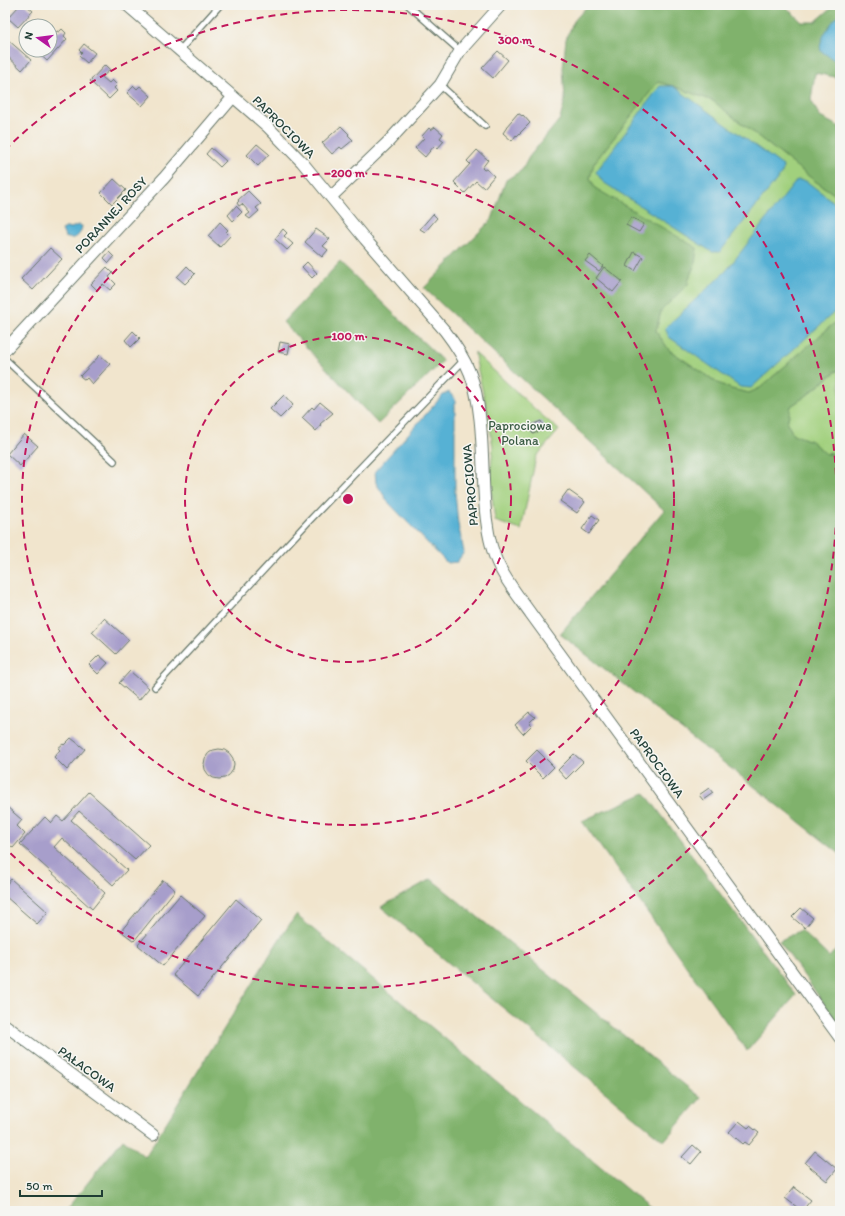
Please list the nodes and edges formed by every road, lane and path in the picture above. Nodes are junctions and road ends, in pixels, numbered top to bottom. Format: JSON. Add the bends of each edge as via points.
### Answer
{"nodes":[{"id":1,"x":127,"y":5,"type":"edge"},
{"id":2,"x":220,"y":5,"type":"edge"},
{"id":3,"x":408,"y":5,"type":"edge"},
{"id":4,"x":501,"y":5,"type":"edge"},
{"id":5,"x":179,"y":51,"type":"junction"},
{"id":6,"x":460,"y":51,"type":"junction"},
{"id":7,"x":440,"y":85,"type":"junction"},
{"id":8,"x":233,"y":97,"type":"junction"},
{"id":9,"x":485,"y":126,"type":"dead end"},
{"id":10,"x":331,"y":197,"type":"junction"},
{"id":11,"x":5,"y":350,"type":"edge"},
{"id":12,"x":5,"y":359,"type":"edge"},
{"id":13,"x":464,"y":360,"type":"junction"},
{"id":14,"x":114,"y":461,"type":"dead end"},
{"id":15,"x":155,"y":687,"type":"dead end"},
{"id":16,"x":5,"y":1025,"type":"edge"},
{"id":17,"x":840,"y":1038,"type":"edge"},
{"id":18,"x":153,"y":1135,"type":"dead end"}],
"edges":[{"from":1,"to":5,"type":"street","name":"PAPROCIOWA"},
{"from":2,"to":5,"type":"lane"},
{"from":3,"to":6,"type":"lane"},
{"from":4,"to":6,"type":"street"},
{"from":5,"to":8,"type":"street","name":"PAPROCIOWA"},
{"from":6,"to":7,"type":"street"},
{"from":7,"to":9,"type":"lane"},
{"from":7,"to":10,"type":"street","via":[[388,142]]},
{"from":8,"to":10,"type":"street","name":"PAPROCIOWA","via":[[267,126]]},
{"from":8,"to":11,"type":"street","name":"PORANNEJ ROSY","via":[[164,178]]},
{"from":10,"to":13,"type":"street","name":"PAPROCIOWA","via":[[445,331]]},
{"from":12,"to":14,"type":"lane"},
{"from":13,"to":15,"type":"lane","via":[[309,521]]},
{"from":13,"to":17,"type":"street","name":"PAPROCIOWA","via":[[476,396],[486,522],[495,558],[527,608]]},
{"from":16,"to":18,"type":"street","name":"PAŁACOWA"}]}
